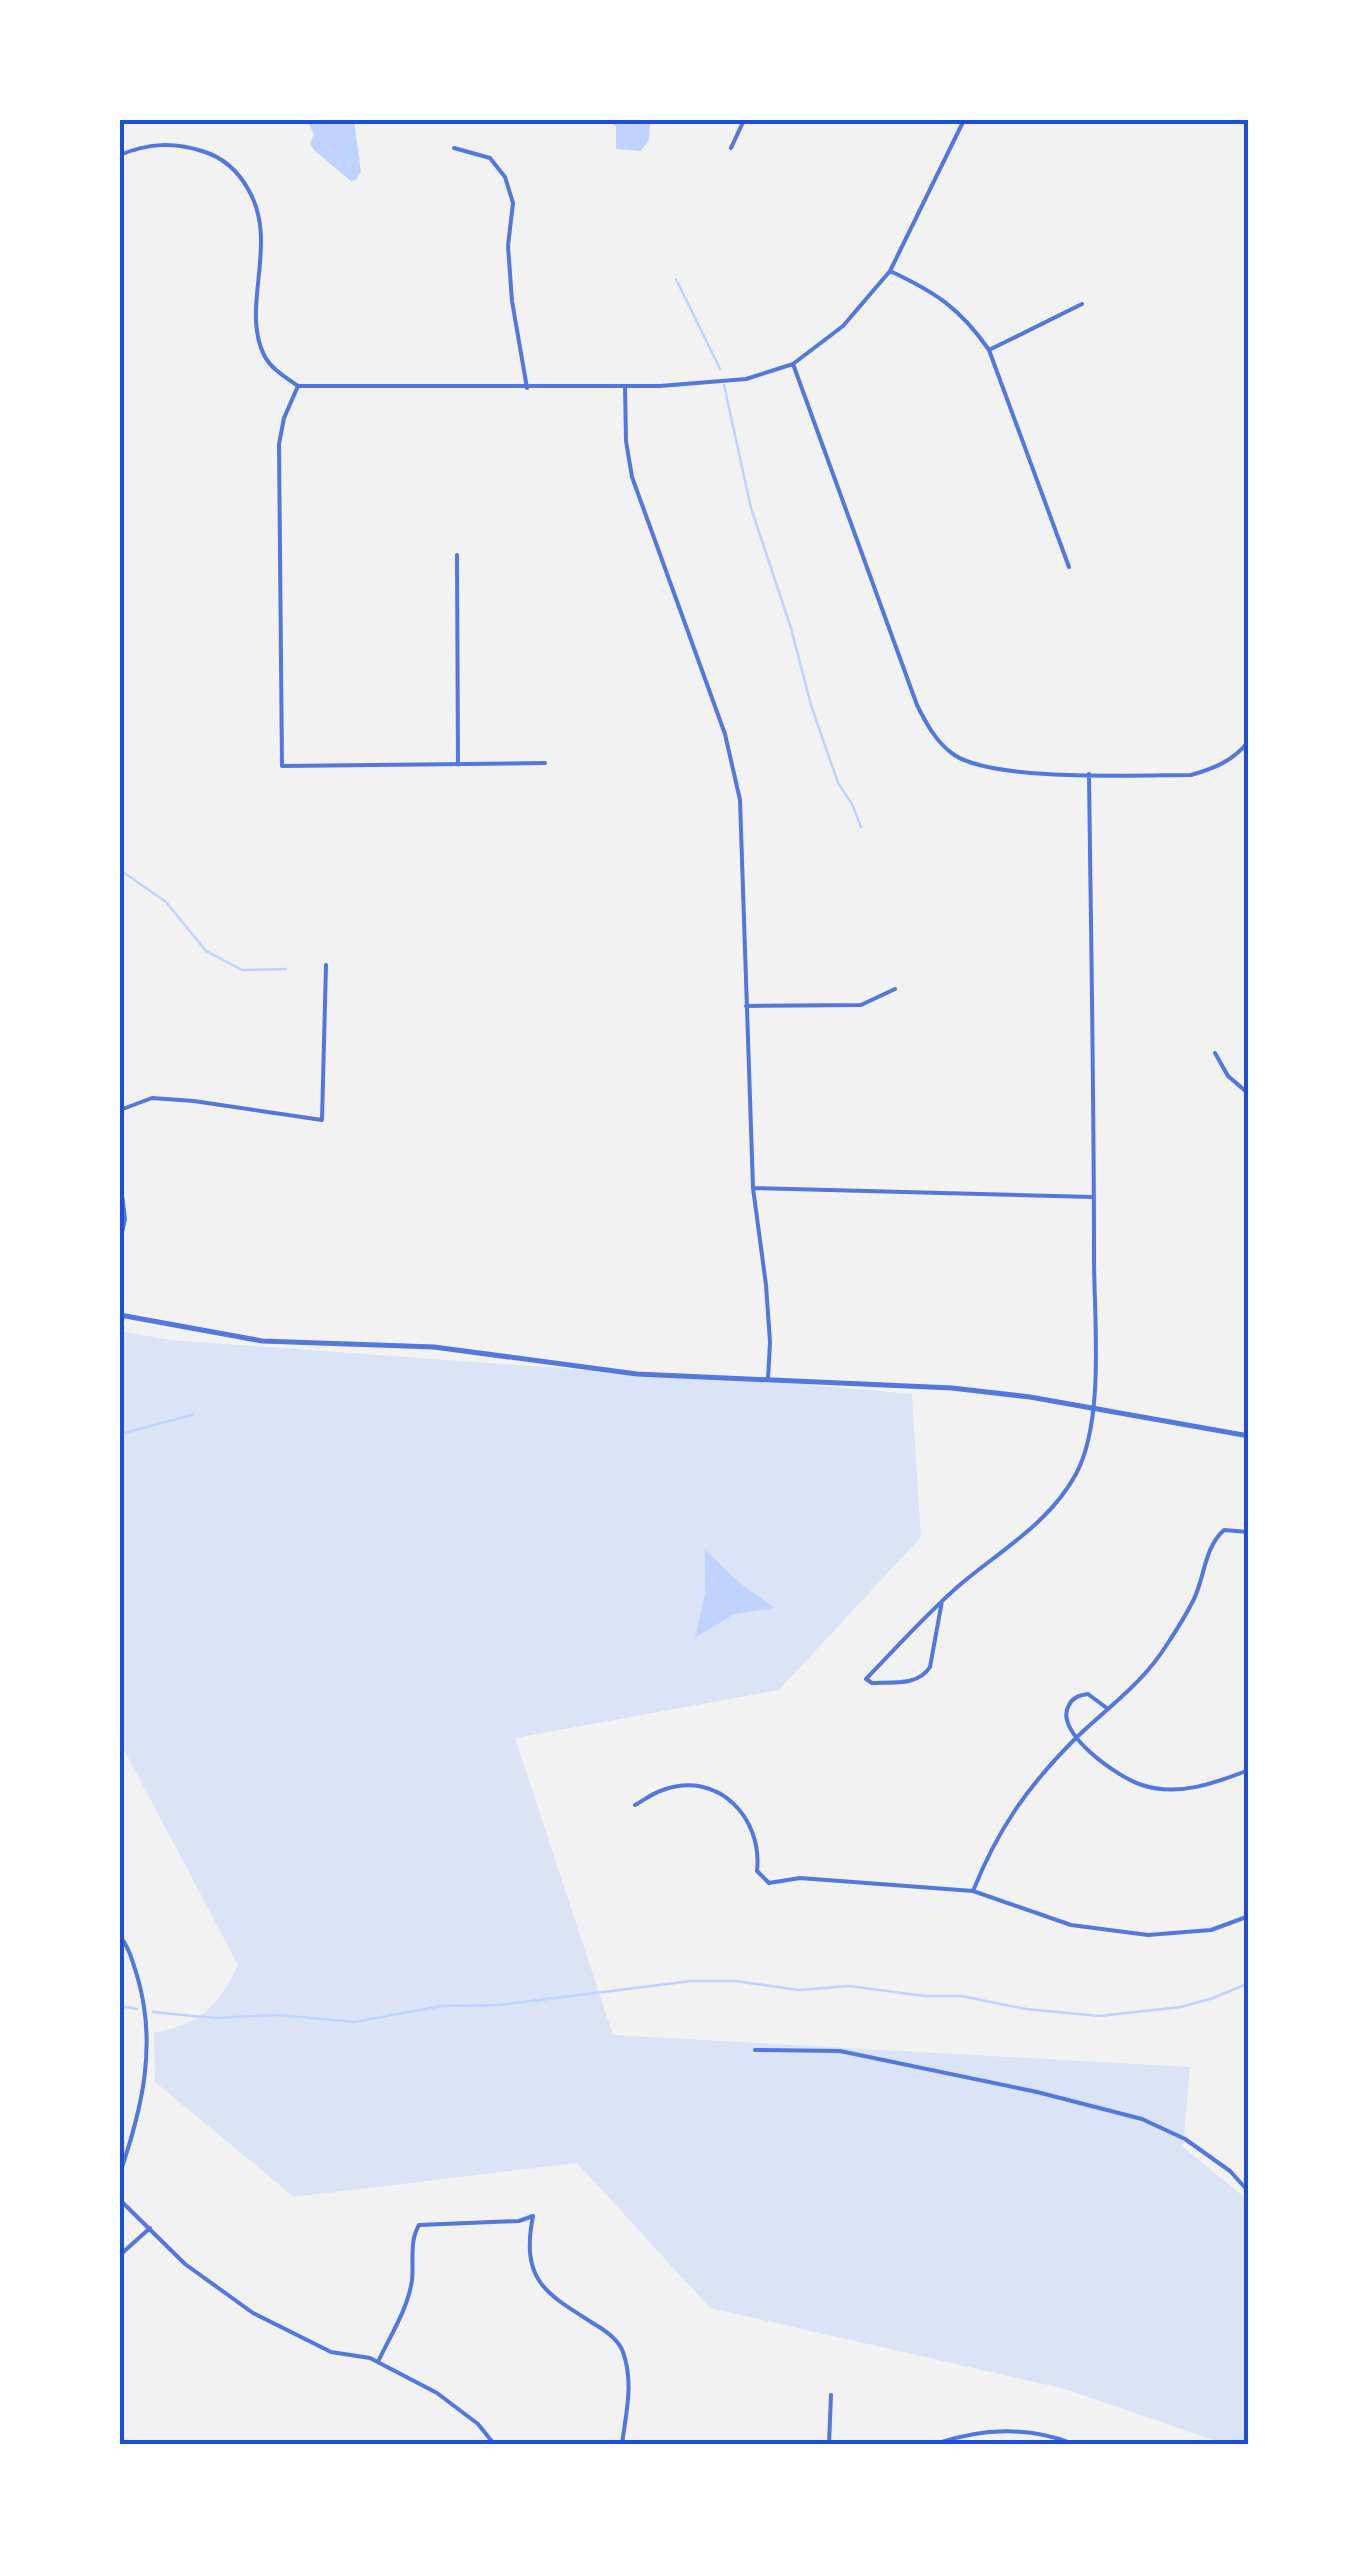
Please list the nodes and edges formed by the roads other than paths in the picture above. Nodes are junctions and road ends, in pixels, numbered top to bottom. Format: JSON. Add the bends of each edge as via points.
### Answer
{"nodes":[{"id":1,"x":744,"y":120,"type":"edge"},
{"id":2,"x":964,"y":120,"type":"edge"},
{"id":3,"x":454,"y":148,"type":"dead end"},
{"id":4,"x":731,"y":148,"type":"dead end"},
{"id":5,"x":120,"y":154,"type":"edge"},
{"id":6,"x":890,"y":271,"type":"junction"},
{"id":7,"x":1082,"y":304,"type":"dead end"},
{"id":8,"x":989,"y":350,"type":"junction"},
{"id":9,"x":793,"y":364,"type":"junction"},
{"id":10,"x":298,"y":386,"type":"junction"},
{"id":11,"x":625,"y":386,"type":"junction"},
{"id":12,"x":527,"y":388,"type":"junction"},
{"id":13,"x":457,"y":554,"type":"dead end"},
{"id":14,"x":1068,"y":567,"type":"dead end"},
{"id":15,"x":1249,"y":741,"type":"edge"},
{"id":16,"x":545,"y":763,"type":"dead end"},
{"id":17,"x":458,"y":766,"type":"junction"},
{"id":18,"x":1089,"y":774,"type":"junction"},
{"id":19,"x":326,"y":965,"type":"dead end"},
{"id":20,"x":895,"y":989,"type":"dead end"},
{"id":21,"x":746,"y":1006,"type":"junction"},
{"id":22,"x":1216,"y":1053,"type":"dead end"},
{"id":23,"x":1249,"y":1094,"type":"edge"},
{"id":24,"x":120,"y":1110,"type":"edge"},
{"id":25,"x":120,"y":1179,"type":"edge"},
{"id":26,"x":753,"y":1188,"type":"junction"},
{"id":27,"x":1094,"y":1197,"type":"junction"},
{"id":28,"x":120,"y":1241,"type":"edge"},
{"id":29,"x":120,"y":1315,"type":"edge"},
{"id":30,"x":768,"y":1379,"type":"junction"},
{"id":31,"x":1094,"y":1408,"type":"junction"},
{"id":32,"x":1249,"y":1436,"type":"edge"},
{"id":33,"x":1249,"y":1532,"type":"edge"},
{"id":34,"x":942,"y":1601,"type":"junction"},
{"id":35,"x":1108,"y":1710,"type":"junction"},
{"id":36,"x":1076,"y":1738,"type":"junction"},
{"id":37,"x":1249,"y":1770,"type":"edge"},
{"id":38,"x":635,"y":1805,"type":"dead end"},
{"id":39,"x":972,"y":1891,"type":"junction"},
{"id":40,"x":1249,"y":1916,"type":"edge"},
{"id":41,"x":120,"y":1936,"type":"edge"},
{"id":42,"x":755,"y":2050,"type":"dead end"},
{"id":43,"x":120,"y":2173,"type":"edge"},
{"id":44,"x":1249,"y":2192,"type":"edge"},
{"id":45,"x":120,"y":2200,"type":"edge"},
{"id":46,"x":150,"y":2228,"type":"junction"},
{"id":47,"x":120,"y":2255,"type":"edge"},
{"id":48,"x":378,"y":2362,"type":"junction"},
{"id":49,"x":830,"y":2395,"type":"dead end"},
{"id":50,"x":494,"y":2444,"type":"edge"},
{"id":51,"x":622,"y":2444,"type":"edge"},
{"id":52,"x":829,"y":2444,"type":"edge"},
{"id":53,"x":935,"y":2444,"type":"edge"},
{"id":54,"x":1074,"y":2444,"type":"edge"}],
"edges":[{"from":1,"to":4,"type":"street"},
{"from":2,"to":6,"type":"street"},
{"from":3,"to":12,"type":"street","via":[[490,158],[506,177],[512,301]]},
{"from":5,"to":10,"type":"street","via":[[178,144],[216,155],[241,176],[262,230],[257,329],[264,355]]},
{"from":6,"to":8,"type":"street","via":[[936,292]]},
{"from":6,"to":9,"type":"street","via":[[843,326]]},
{"from":7,"to":8,"type":"street"},
{"from":8,"to":14,"type":"street"},
{"from":9,"to":11,"type":"street","via":[[746,379]]},
{"from":9,"to":18,"type":"street","via":[[931,732],[954,755],[991,770]]},
{"from":10,"to":12,"type":"street"},
{"from":10,"to":17,"type":"street","via":[[279,444],[282,766]]},
{"from":11,"to":12,"type":"street"},
{"from":11,"to":21,"type":"street","via":[[632,477],[725,734],[740,800]]},
{"from":13,"to":17,"type":"street"},
{"from":15,"to":18,"type":"street","via":[[1220,766],[1191,775]]},
{"from":16,"to":17,"type":"street"},
{"from":18,"to":27,"type":"street"},
{"from":19,"to":24,"type":"street","via":[[322,1120],[152,1098]]},
{"from":20,"to":21,"type":"street","via":[[861,1006]]},
{"from":21,"to":26,"type":"street"},
{"from":22,"to":23,"type":"street","via":[[1228,1076]]},
{"from":25,"to":28,"type":"street"},
{"from":26,"to":27,"type":"street"},
{"from":26,"to":30,"type":"street","via":[[765,1268]]},
{"from":27,"to":31,"type":"street"},
{"from":29,"to":30,"type":"street","via":[[262,1341],[434,1347],[637,1374]]},
{"from":30,"to":31,"type":"street","via":[[952,1388]]},
{"from":31,"to":32,"type":"street"},
{"from":31,"to":34,"type":"street","via":[[1088,1446],[1058,1500]]},
{"from":33,"to":35,"type":"street","via":[[1224,1530],[1214,1539],[1195,1598],[1166,1646]]},
{"from":34,"to":34,"type":"street","via":[[925,1675],[872,1683],[866,1678]]},
{"from":35,"to":36,"type":"street"},
{"from":35,"to":36,"type":"street","via":[[1088,1694],[1069,1703],[1065,1716]]},
{"from":36,"to":37,"type":"street","via":[[1140,1785],[1182,1790]]},
{"from":36,"to":39,"type":"street","via":[[1021,1797]]},
{"from":38,"to":39,"type":"street","via":[[665,1789],[721,1791],[753,1826],[758,1871],[769,1882],[800,1878]]},
{"from":39,"to":40,"type":"street","via":[[1113,1932],[1184,1934]]},
{"from":41,"to":43,"type":"street","via":[[146,2015],[143,2091]]},
{"from":42,"to":44,"type":"street","via":[[840,2052],[1142,2119],[1185,2139]]},
{"from":45,"to":46,"type":"street"},
{"from":46,"to":47,"type":"street"},
{"from":46,"to":48,"type":"street","via":[[185,2264],[254,2313],[331,2352]]},
{"from":48,"to":50,"type":"street","via":[[437,2393]]},
{"from":48,"to":51,"type":"street","via":[[412,2282],[418,2225],[533,2216],[530,2246],[540,2285],[622,2347],[631,2381]]},
{"from":49,"to":52,"type":"street"},
{"from":53,"to":54,"type":"street","via":[[1006,2430],[1047,2433]]}]}
